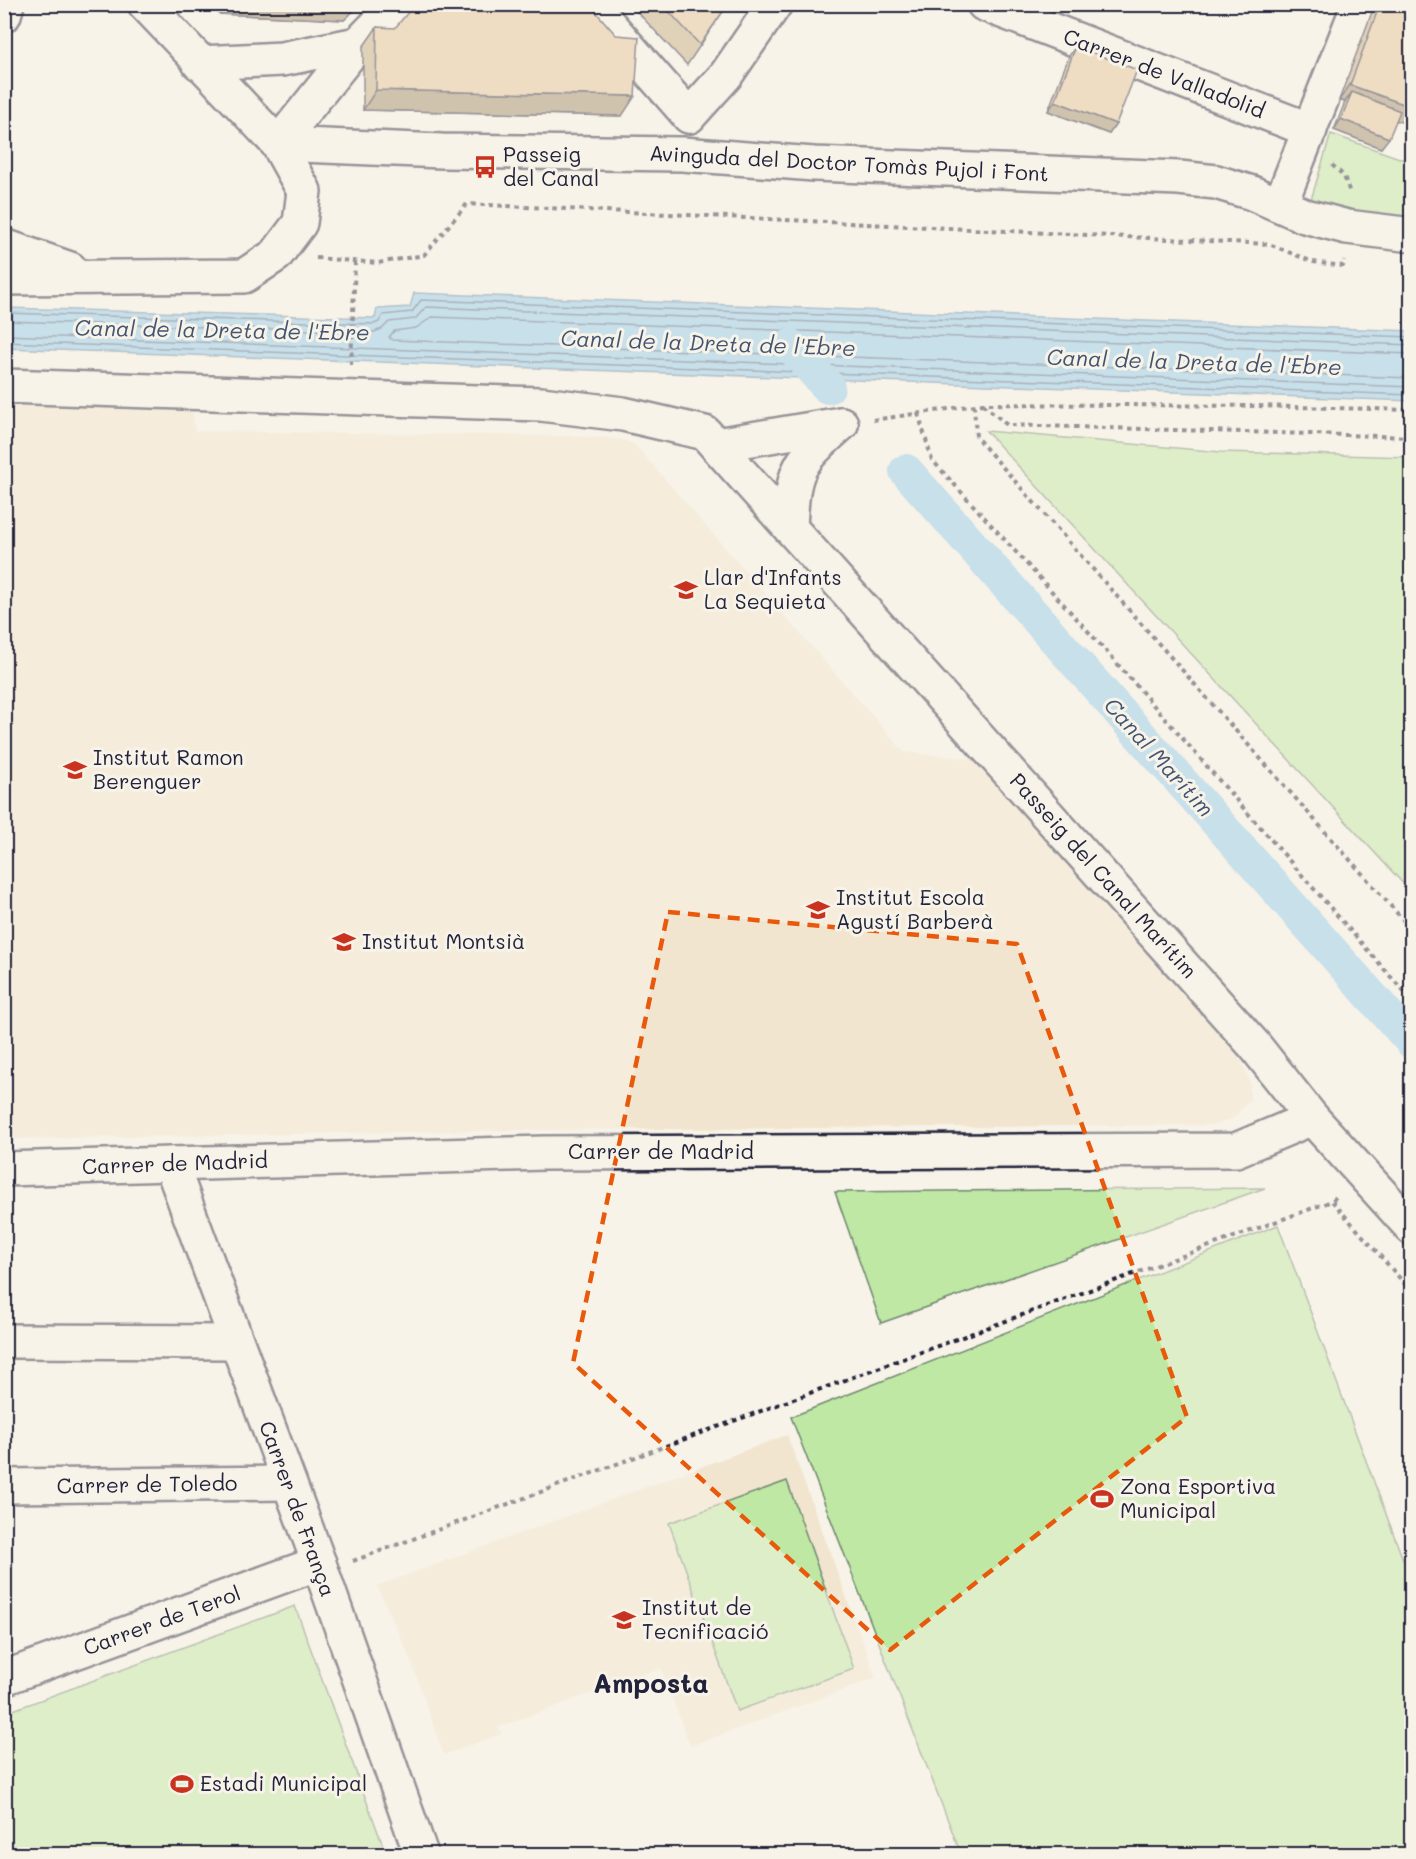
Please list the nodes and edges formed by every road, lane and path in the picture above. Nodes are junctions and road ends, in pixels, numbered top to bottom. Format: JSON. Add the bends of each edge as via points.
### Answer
{"nodes":[{"id":1,"x":7,"y":4,"type":"edge"},
{"id":2,"x":397,"y":4,"type":"edge"},
{"id":3,"x":591,"y":4,"type":"edge"},
{"id":4,"x":775,"y":4,"type":"edge"},
{"id":5,"x":984,"y":4,"type":"edge"},
{"id":6,"x":1359,"y":4,"type":"edge"},
{"id":7,"x":158,"y":9,"type":"edge"},
{"id":8,"x":4,"y":15,"type":"edge"},
{"id":9,"x":358,"y":44,"type":"junction"},
{"id":10,"x":199,"y":63,"type":"junction"},
{"id":11,"x":689,"y":116,"type":"junction"},
{"id":12,"x":1310,"y":130,"type":"junction"},
{"id":13,"x":278,"y":144,"type":"junction"},
{"id":14,"x":682,"y":154,"type":"junction"},
{"id":15,"x":1280,"y":205,"type":"junction"},
{"id":16,"x":1347,"y":227,"type":"junction"},
{"id":17,"x":1412,"y":235,"type":"edge"},
{"id":18,"x":4,"y":246,"type":"edge"},
{"id":19,"x":276,"y":255,"type":"junction"},
{"id":20,"x":355,"y":261,"type":"junction"},
{"id":21,"x":100,"y":277,"type":"junction"},
{"id":22,"x":4,"y":278,"type":"edge"},
{"id":23,"x":351,"y":371,"type":"dead end"},
{"id":24,"x":4,"y":386,"type":"edge"},
{"id":25,"x":983,"y":404,"type":"junction"},
{"id":26,"x":974,"y":405,"type":"junction"},
{"id":27,"x":1412,"y":410,"type":"edge"},
{"id":28,"x":918,"y":413,"type":"junction"},
{"id":29,"x":841,"y":424,"type":"junction"},
{"id":30,"x":1412,"y":437,"type":"edge"},
{"id":31,"x":710,"y":439,"type":"junction"},
{"id":32,"x":790,"y":528,"type":"junction"},
{"id":33,"x":1412,"y":930,"type":"edge"},
{"id":34,"x":1412,"y":1001,"type":"edge"},
{"id":35,"x":1312,"y":1118,"type":"junction"},
{"id":36,"x":171,"y":1164,"type":"junction"},
{"id":37,"x":4,"y":1169,"type":"edge"},
{"id":38,"x":1361,"y":1172,"type":"junction"},
{"id":39,"x":1332,"y":1201,"type":"junction"},
{"id":40,"x":1412,"y":1228,"type":"edge"},
{"id":41,"x":1412,"y":1292,"type":"edge"},
{"id":42,"x":4,"y":1341,"type":"edge"},
{"id":43,"x":235,"y":1342,"type":"junction"},
{"id":44,"x":289,"y":1483,"type":"junction"},
{"id":45,"x":4,"y":1486,"type":"edge"},
{"id":46,"x":334,"y":1563,"type":"junction"},
{"id":47,"x":4,"y":1678,"type":"edge"},
{"id":48,"x":421,"y":1854,"type":"edge"}],
"edges":[{"from":1,"to":8,"type":"street"},
{"from":2,"to":9,"type":"street"},
{"from":3,"to":11,"type":"street"},
{"from":4,"to":11,"type":"street","via":[[726,75]]},
{"from":5,"to":12,"type":"street","name":"Carrer de Valladolid"},
{"from":6,"to":12,"type":"street"},
{"from":7,"to":10,"type":"street"},
{"from":9,"to":10,"type":"street","via":[[282,59]]},
{"from":9,"to":13,"type":"street"},
{"from":10,"to":13,"type":"street"},
{"from":11,"to":14,"type":"street"},
{"from":12,"to":15,"type":"street"},
{"from":12,"to":16,"type":"path","via":[[1329,163],[1347,183],[1351,197]]},
{"from":13,"to":14,"type":"street","name":"Avinguda del Doctor Tomàs Pujol i Font"},
{"from":13,"to":19,"type":"street","via":[[304,191],[300,223]]},
{"from":14,"to":15,"type":"street","name":"Avinguda del Doctor Tomàs Pujol i Font","via":[[814,164],[1179,178],[1216,182]]},
{"from":15,"to":16,"type":"street","name":"Avinguda del Doctor Tomàs Pujol i Font"},
{"from":16,"to":17,"type":"street","name":"Avinguda del Doctor Tomàs Pujol i Font"},
{"from":16,"to":20,"type":"path","via":[[1344,266],[1313,262],[1269,244],[467,204],[424,255],[378,263]]},
{"from":18,"to":21,"type":"street"},
{"from":19,"to":20,"type":"path"},
{"from":19,"to":21,"type":"street","via":[[244,276]]},
{"from":20,"to":23,"type":"path"},
{"from":21,"to":22,"type":"street"},
{"from":24,"to":31,"type":"street","via":[[541,404],[623,414]]},
{"from":25,"to":26,"type":"path"},
{"from":25,"to":27,"type":"path"},
{"from":25,"to":30,"type":"path","via":[[1007,425]]},
{"from":26,"to":28,"type":"path"},
{"from":26,"to":33,"type":"path","via":[[976,437]]},
{"from":28,"to":29,"type":"path"},
{"from":28,"to":34,"type":"path","via":[[932,460],[1107,652]]},
{"from":29,"to":31,"type":"street"},
{"from":29,"to":32,"type":"street","via":[[801,463],[791,496]]},
{"from":31,"to":32,"type":"street","name":"Passeig del Canal Marítim"},
{"from":32,"to":35,"type":"street","name":"Passeig del Canal Marítim","via":[[1255,1046]]},
{"from":35,"to":36,"type":"street","name":"Carrer de Madrid","via":[[1236,1150],[544,1153]]},
{"from":35,"to":38,"type":"street","name":"Passeig del Canal Marítim"},
{"from":36,"to":37,"type":"street","name":"Carrer de Madrid"},
{"from":36,"to":43,"type":"street","name":"Carrer de França"},
{"from":38,"to":39,"type":"path"},
{"from":38,"to":40,"type":"street","name":"Passeig del Canal Marítim"},
{"from":39,"to":41,"type":"path"},
{"from":39,"to":46,"type":"path"},
{"from":42,"to":43,"type":"street"},
{"from":43,"to":44,"type":"street","name":"Carrer de França"},
{"from":44,"to":45,"type":"street","name":"Carrer de Toledo"},
{"from":44,"to":46,"type":"street","name":"Carrer de França"},
{"from":46,"to":47,"type":"street","name":"Carrer de Terol"},
{"from":46,"to":48,"type":"street","name":"Carrer de França"}]}
